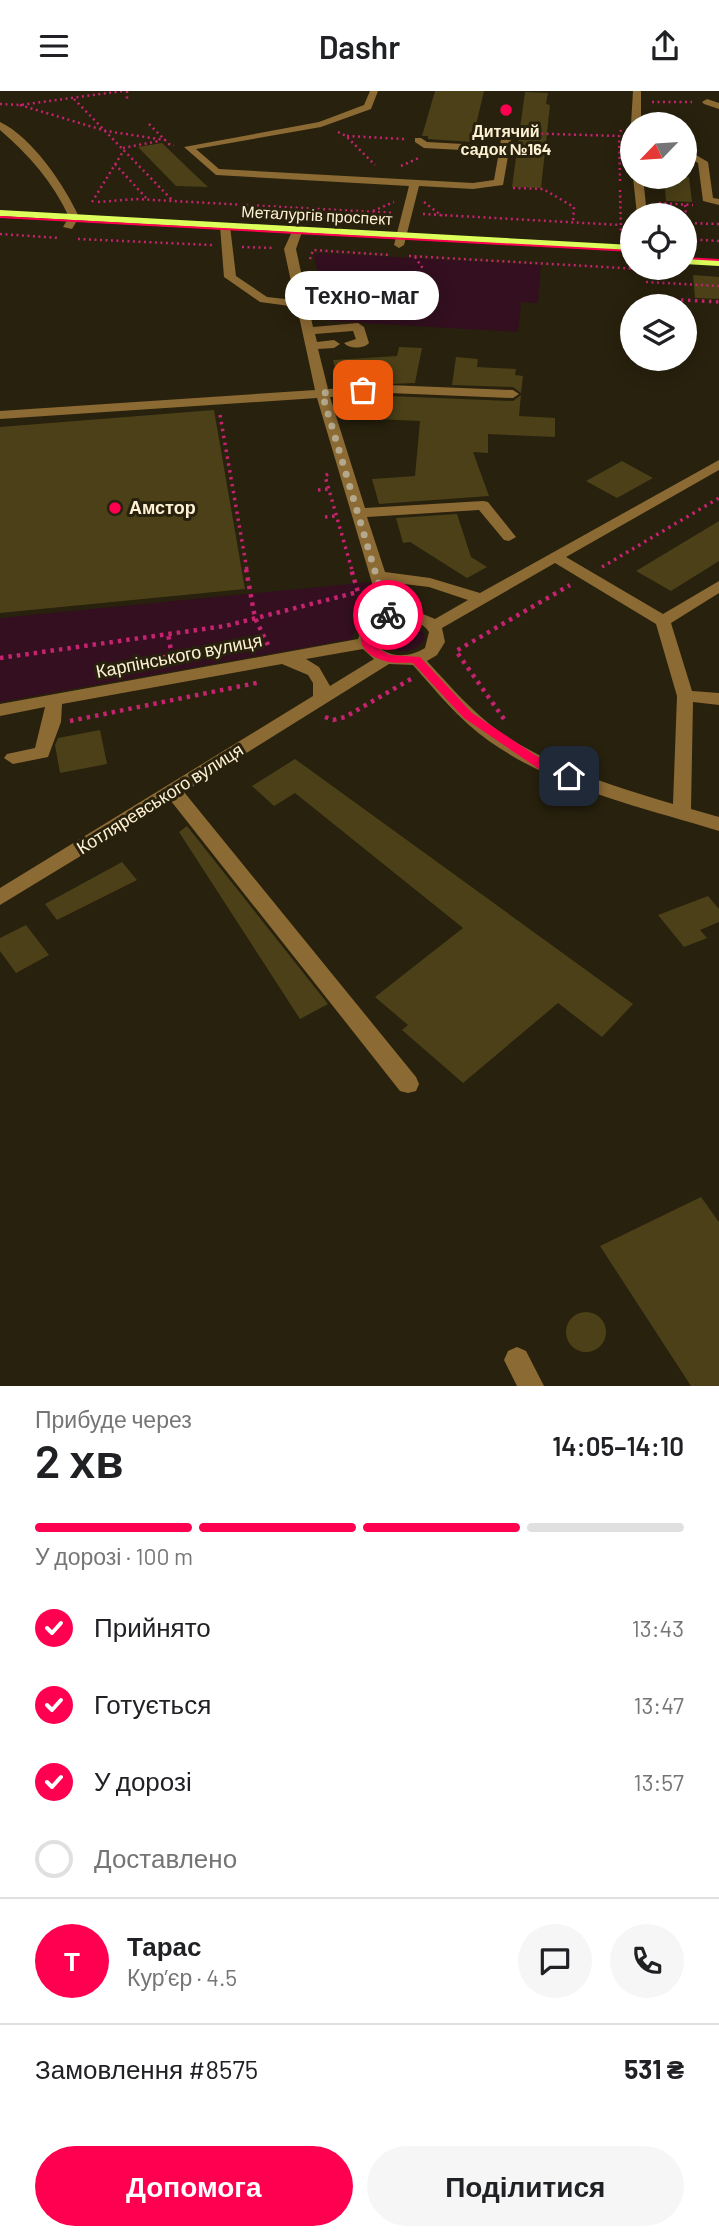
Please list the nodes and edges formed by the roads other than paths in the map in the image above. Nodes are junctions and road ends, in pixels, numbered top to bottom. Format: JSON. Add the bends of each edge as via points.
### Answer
{"nodes":[{"id":1,"x":374,"y":91,"type":"edge"},
{"id":2,"x":637,"y":91,"type":"edge"},
{"id":3,"x":707,"y":103,"type":"road end"},
{"id":4,"x":719,"y":106,"type":"edge"},
{"id":5,"x":636,"y":112,"type":"edge"},
{"id":6,"x":0,"y":125,"type":"edge"},
{"id":7,"x":418,"y":140,"type":"road end"},
{"id":8,"x":697,"y":157,"type":"edge"},
{"id":9,"x":415,"y":183,"type":"junction"},
{"id":10,"x":719,"y":202,"type":"edge"},
{"id":11,"x":0,"y":213,"type":"edge"},
{"id":12,"x":0,"y":224,"type":"edge"},
{"id":13,"x":69,"y":227,"type":"junction"},
{"id":14,"x":296,"y":234,"type":"junction"},
{"id":15,"x":226,"y":236,"type":"junction"},
{"id":16,"x":401,"y":240,"type":"junction"},
{"id":17,"x":620,"y":248,"type":"edge"},
{"id":18,"x":697,"y":252,"type":"edge"},
{"id":19,"x":719,"y":253,"type":"edge"},
{"id":20,"x":620,"y":257,"type":"edge"},
{"id":21,"x":697,"y":262,"type":"edge"},
{"id":22,"x":719,"y":263,"type":"edge"},
{"id":23,"x":302,"y":304,"type":"junction"},
{"id":24,"x":308,"y":331,"type":"junction"},
{"id":25,"x":334,"y":344,"type":"dead end"},
{"id":26,"x":350,"y":344,"type":"dead end"},
{"id":27,"x":311,"y":346,"type":"junction"},
{"id":28,"x":322,"y":393,"type":"junction"},
{"id":29,"x":513,"y":394,"type":"dead end"},
{"id":30,"x":0,"y":415,"type":"edge"},
{"id":31,"x":719,"y":464,"type":"edge"},
{"id":32,"x":358,"y":513,"type":"junction"},
{"id":33,"x":509,"y":537,"type":"dead end"},
{"id":34,"x":555,"y":557,"type":"junction"},
{"id":35,"x":378,"y":577,"type":"junction"},
{"id":36,"x":719,"y":586,"type":"edge"},
{"id":37,"x":480,"y":599,"type":"junction"},
{"id":38,"x":390,"y":615,"type":"junction"},
{"id":39,"x":663,"y":621,"type":"junction"},
{"id":40,"x":435,"y":625,"type":"junction"},
{"id":41,"x":366,"y":643,"type":"junction"},
{"id":42,"x":276,"y":653,"type":"junction"},
{"id":43,"x":387,"y":659,"type":"junction"},
{"id":44,"x":416,"y":659,"type":"junction"},
{"id":45,"x":685,"y":696,"type":"junction"},
{"id":46,"x":719,"y":699,"type":"edge"},
{"id":47,"x":54,"y":701,"type":"junction"},
{"id":48,"x":322,"y":708,"type":"junction"},
{"id":49,"x":0,"y":710,"type":"edge"},
{"id":50,"x":13,"y":758,"type":"dead end"},
{"id":51,"x":173,"y":791,"type":"junction"},
{"id":52,"x":682,"y":813,"type":"junction"},
{"id":53,"x":719,"y":824,"type":"edge"},
{"id":54,"x":0,"y":898,"type":"edge"},
{"id":55,"x":408,"y":1084,"type":"dead end"},
{"id":56,"x":517,"y":1360,"type":"dead end"},
{"id":57,"x":531,"y":1386,"type":"edge"}],
"edges":[{"from":1,"to":9,"type":"street","via":[[368,107],[321,124],[189,146],[216,172]]},
{"from":2,"to":5,"type":"street"},
{"from":3,"to":4,"type":"street"},
{"from":6,"to":13,"type":"street","via":[[33,153],[65,194]]},
{"from":7,"to":9,"type":"street","via":[[424,145],[505,144],[499,183]]},
{"from":8,"to":10,"type":"street","via":[[707,162],[708,201]]},
{"from":9,"to":16,"type":"street"},
{"from":11,"to":13,"type":"main road","name":"Металургів проспект"},
{"from":12,"to":13,"type":"main road","name":"Металургів проспект"},
{"from":13,"to":15,"type":"main road","name":"Металургів проспект"},
{"from":14,"to":15,"type":"main road","name":"Металургів проспект"},
{"from":14,"to":16,"type":"main road","name":"Металургів проспект"},
{"from":14,"to":23,"type":"street","via":[[290,249]]},
{"from":15,"to":23,"type":"street","via":[[230,278],[264,300]]},
{"from":16,"to":17,"type":"main road","name":"Металургів проспект"},
{"from":16,"to":20,"type":"main road","name":"Металургів проспект"},
{"from":18,"to":19,"type":"main road"},
{"from":21,"to":22,"type":"main road"},
{"from":23,"to":24,"type":"street"},
{"from":24,"to":26,"type":"street","via":[[358,327],[363,343]]},
{"from":24,"to":27,"type":"street"},
{"from":25,"to":27,"type":"street"},
{"from":27,"to":28,"type":"street"},
{"from":28,"to":29,"type":"street","via":[[388,389]]},
{"from":28,"to":30,"type":"street"},
{"from":28,"to":32,"type":"street"},
{"from":31,"to":34,"type":"street"},
{"from":32,"to":33,"type":"street","via":[[482,505]]},
{"from":32,"to":35,"type":"street"},
{"from":34,"to":37,"type":"street"},
{"from":34,"to":39,"type":"street"},
{"from":35,"to":37,"type":"street","via":[[406,576]]},
{"from":35,"to":38,"type":"street"},
{"from":36,"to":39,"type":"street"},
{"from":37,"to":40,"type":"street"},
{"from":38,"to":40,"type":"street","via":[[415,615]]},
{"from":38,"to":41,"type":"street","via":[[369,626]]},
{"from":39,"to":45,"type":"street"},
{"from":40,"to":44,"type":"street","via":[[440,636],[436,648]]},
{"from":41,"to":42,"type":"street","name":"Карпінського вулиця"},
{"from":41,"to":43,"type":"street"},
{"from":42,"to":47,"type":"street","name":"Карпінського вулиця"},
{"from":42,"to":48,"type":"street","via":[[316,673],[323,685]]},
{"from":43,"to":44,"type":"street"},
{"from":43,"to":48,"type":"street","name":"Котляревського вулиця"},
{"from":44,"to":52,"type":"street","via":[[468,715],[546,768]]},
{"from":45,"to":46,"type":"street"},
{"from":45,"to":52,"type":"street"},
{"from":47,"to":49,"type":"street","name":"Карпінського вулиця"},
{"from":47,"to":50,"type":"street","via":[[42,753]]},
{"from":48,"to":51,"type":"street","name":"Котляревського вулиця"},
{"from":51,"to":54,"type":"street","name":"Котляревського вулиця"},
{"from":51,"to":55,"type":"street"},
{"from":52,"to":53,"type":"street"},
{"from":56,"to":57,"type":"street"}]}
